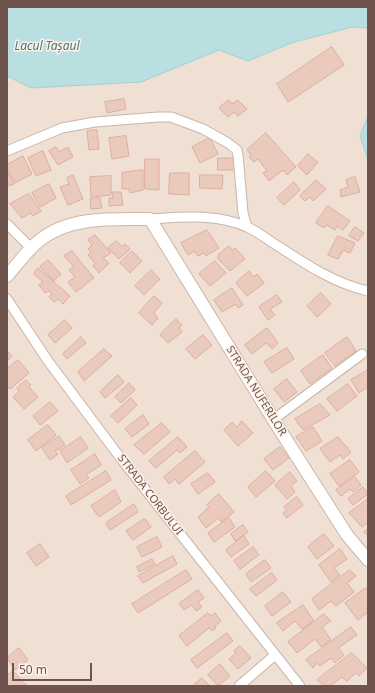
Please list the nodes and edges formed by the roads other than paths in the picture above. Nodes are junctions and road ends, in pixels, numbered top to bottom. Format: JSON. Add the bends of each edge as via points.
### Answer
{"nodes":[{"id":1,"x":7,"y":151,"type":"edge"},
{"id":2,"x":150,"y":219,"type":"junction"},
{"id":3,"x":7,"y":224,"type":"edge"},
{"id":4,"x":247,"y":227,"type":"junction"},
{"id":5,"x":31,"y":248,"type":"junction"},
{"id":6,"x":7,"y":276,"type":"edge"},
{"id":7,"x":368,"y":291,"type":"edge"},
{"id":8,"x":7,"y":299,"type":"edge"},
{"id":9,"x":362,"y":354,"type":"dead end"},
{"id":10,"x":274,"y":419,"type":"junction"},
{"id":11,"x":368,"y":560,"type":"edge"},
{"id":12,"x":275,"y":655,"type":"junction"},
{"id":13,"x":239,"y":686,"type":"edge"},
{"id":14,"x":300,"y":686,"type":"edge"}],
"edges":[{"from":1,"to":4,"type":"street","via":[[62,128],[95,122],[171,117],[203,129],[237,150],[243,213]]},
{"from":2,"to":4,"type":"street","via":[[207,217]]},
{"from":2,"to":5,"type":"street","via":[[83,222],[58,230]]},
{"from":2,"to":10,"type":"street","name":"STRADA NUFERILOR"},
{"from":3,"to":5,"type":"street"},
{"from":4,"to":7,"type":"street","via":[[321,271]]},
{"from":5,"to":6,"type":"street"},
{"from":8,"to":12,"type":"street","name":"STRADA CORBULUI","via":[[48,362],[117,454]]},
{"from":9,"to":10,"type":"street"},
{"from":10,"to":11,"type":"street","name":"STRADA NUFERILOR","via":[[347,534]]},
{"from":12,"to":13,"type":"street"},
{"from":12,"to":14,"type":"street","name":"STRADA CORBULUI"}]}
